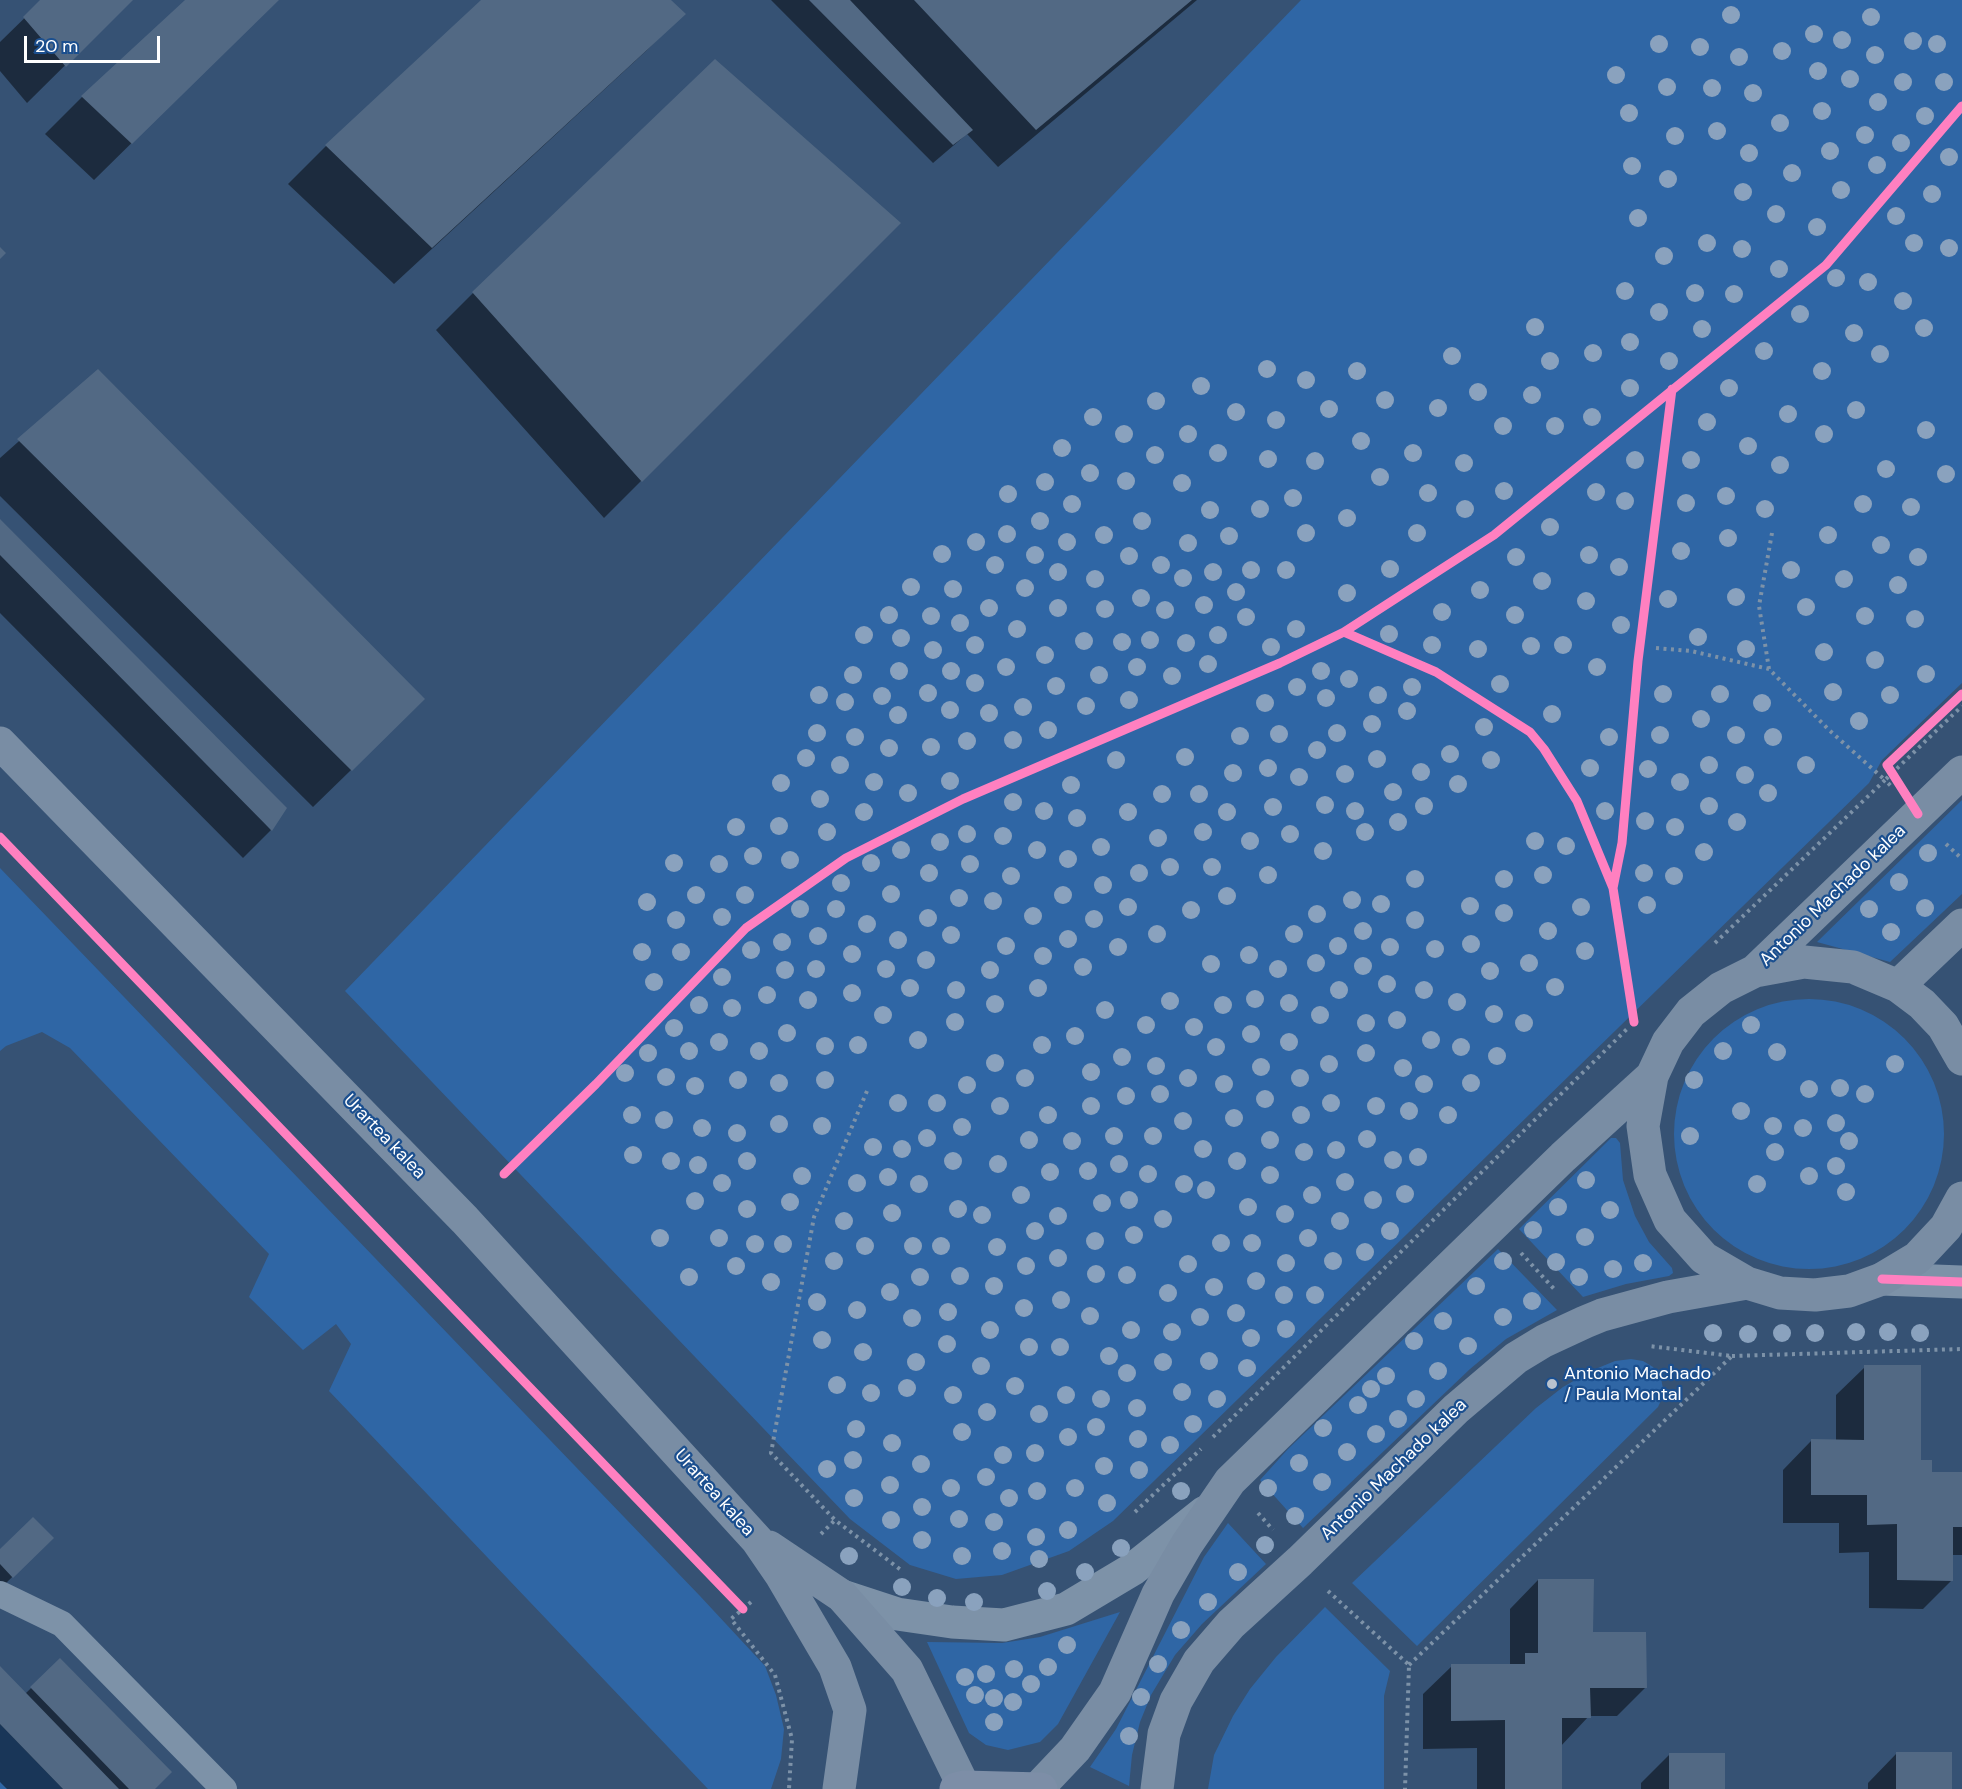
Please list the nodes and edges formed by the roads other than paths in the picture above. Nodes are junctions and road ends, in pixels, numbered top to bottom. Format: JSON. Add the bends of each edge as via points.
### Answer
{"nodes":[{"id":1,"x":0,"y":743,"type":"edge"},
{"id":2,"x":1962,"y":772,"type":"edge"},
{"id":3,"x":1962,"y":925,"type":"edge"},
{"id":4,"x":1755,"y":971,"type":"junction"},
{"id":5,"x":1898,"y":986,"type":"junction"},
{"id":6,"x":1961,"y":1054,"type":"edge"},
{"id":7,"x":1652,"y":1076,"type":"junction"},
{"id":8,"x":1962,"y":1198,"type":"edge"},
{"id":9,"x":1882,"y":1279,"type":"junction"},
{"id":10,"x":1962,"y":1282,"type":"edge"},
{"id":11,"x":1747,"y":1283,"type":"junction"},
{"id":12,"x":1222,"y":1493,"type":"junction"},
{"id":13,"x":757,"y":1540,"type":"junction"},
{"id":14,"x":0,"y":1594,"type":"edge"},
{"id":15,"x":842,"y":1596,"type":"junction"},
{"id":16,"x":960,"y":1788,"type":"edge"},
{"id":17,"x":224,"y":1789,"type":"edge"},
{"id":18,"x":839,"y":1789,"type":"edge"},
{"id":19,"x":1040,"y":1789,"type":"edge"},
{"id":20,"x":1157,"y":1789,"type":"edge"}],
"edges":[{"from":1,"to":13,"type":"main road","name":"Urartea kalea","via":[[465,1220]]},
{"from":2,"to":4,"type":"main road","name":"Antonio Machado kalea"},
{"from":3,"to":5,"type":"main road"},
{"from":4,"to":5,"type":"main road","via":[[1804,962],[1853,967]]},
{"from":4,"to":7,"type":"main road","via":[[1721,988],[1691,1012],[1668,1042]]},
{"from":5,"to":6,"type":"main road","via":[[1923,1004]]},
{"from":7,"to":11,"type":"main road","via":[[1643,1126],[1650,1175],[1670,1220],[1704,1258]]},
{"from":7,"to":12,"type":"main road","via":[[1563,1157]]},
{"from":8,"to":9,"type":"main road","via":[[1946,1227],[1917,1258]]},
{"from":9,"to":10,"type":"street"},
{"from":9,"to":11,"type":"main road","via":[[1850,1291],[1815,1296],[1780,1293]]},
{"from":11,"to":20,"type":"main road","name":"Antonio Machado kalea","via":[[1668,1297],[1585,1322],[1516,1358],[1456,1409],[1231,1624],[1199,1661],[1176,1701],[1164,1734]]},
{"from":12,"to":15,"type":"street","via":[[1133,1569],[1066,1609],[1004,1624],[952,1622],[897,1614]]},
{"from":12,"to":19,"type":"main road","via":[[1158,1594],[1115,1692],[1075,1749]]},
{"from":13,"to":15,"type":"main road","name":"Urartea kalea"},
{"from":13,"to":18,"type":"main road","name":"Urartea kalea","via":[[836,1667],[850,1710]]},
{"from":14,"to":17,"type":"lane","via":[[62,1624]]},
{"from":15,"to":16,"type":"main road","name":"Urartea kalea","via":[[907,1670]]},
{"from":16,"to":19,"type":"main road"}]}
